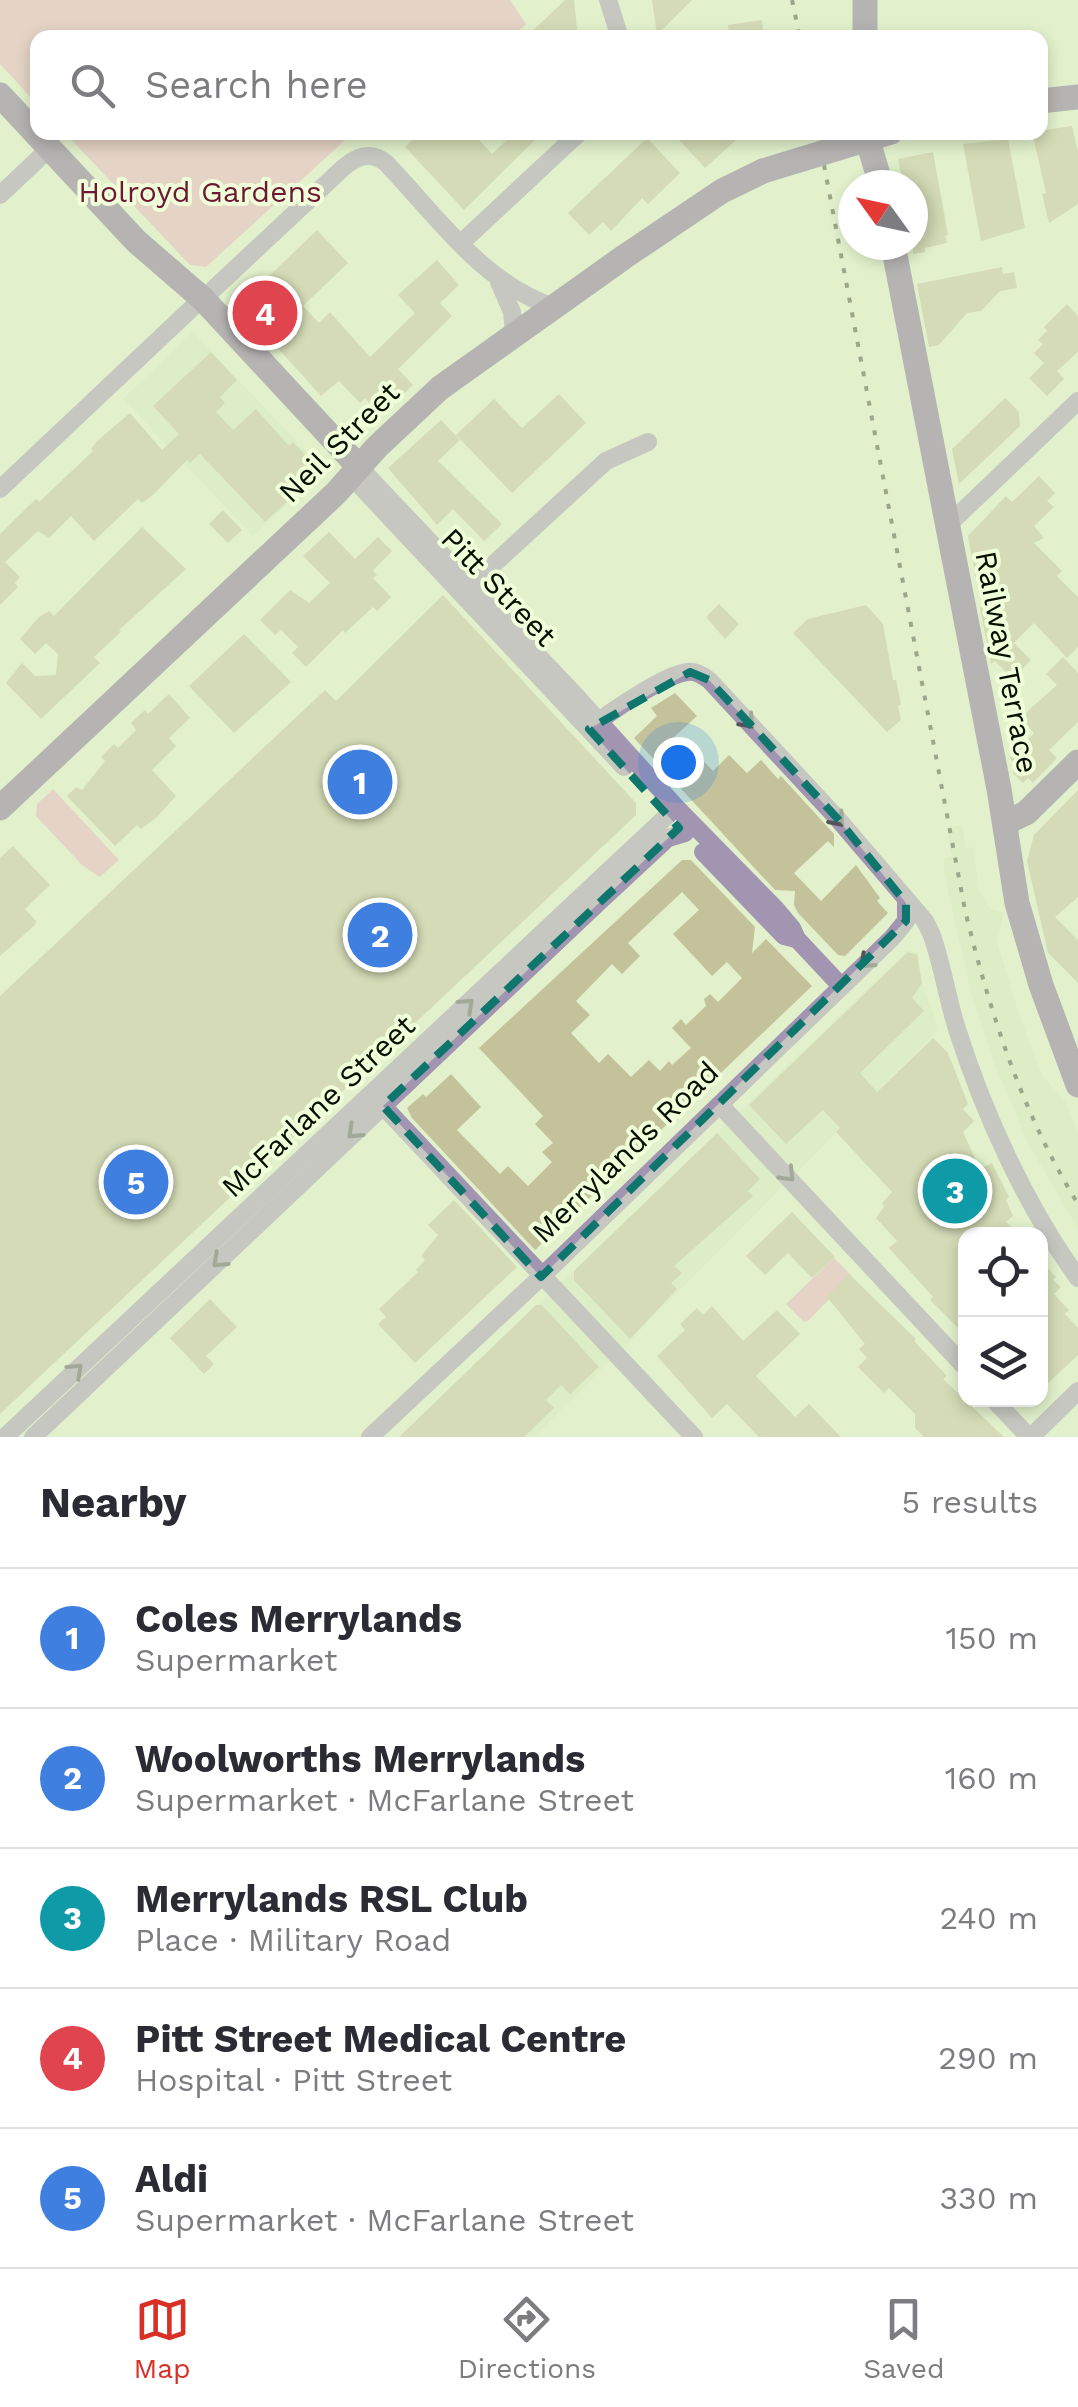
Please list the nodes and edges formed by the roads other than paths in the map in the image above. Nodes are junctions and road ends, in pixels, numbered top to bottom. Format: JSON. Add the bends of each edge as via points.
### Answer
{"nodes":[{"id":1,"x":608,"y":0,"type":"edge"},
{"id":2,"x":865,"y":0,"type":"edge"},
{"id":3,"x":617,"y":30,"type":"edge"},
{"id":4,"x":865,"y":30,"type":"edge"},
{"id":5,"x":0,"y":95,"type":"edge"},
{"id":6,"x":30,"y":127,"type":"edge"},
{"id":7,"x":42,"y":140,"type":"edge"},
{"id":8,"x":571,"y":140,"type":"edge"},
{"id":9,"x":865,"y":140,"type":"edge"},
{"id":10,"x":50,"y":148,"type":"junction"},
{"id":11,"x":872,"y":151,"type":"dead end"},
{"id":12,"x":877,"y":170,"type":"edge"},
{"id":13,"x":0,"y":195,"type":"edge"},
{"id":14,"x":460,"y":244,"type":"junction"},
{"id":15,"x":896,"y":260,"type":"edge"},
{"id":16,"x":498,"y":281,"type":"junction"},
{"id":17,"x":198,"y":304,"type":"junction"},
{"id":18,"x":553,"y":308,"type":"junction"},
{"id":19,"x":514,"y":334,"type":"junction"},
{"id":20,"x":1078,"y":401,"type":"edge"},
{"id":21,"x":648,"y":442,"type":"dead end"},
{"id":22,"x":355,"y":472,"type":"junction"},
{"id":23,"x":0,"y":489,"type":"edge"},
{"id":24,"x":948,"y":525,"type":"junction"},
{"id":25,"x":472,"y":585,"type":"junction"},
{"id":26,"x":594,"y":725,"type":"junction"},
{"id":27,"x":1078,"y":762,"type":"edge"},
{"id":28,"x":0,"y":808,"type":"edge"},
{"id":29,"x":668,"y":815,"type":"junction"},
{"id":30,"x":1005,"y":823,"type":"junction"},
{"id":31,"x":685,"y":833,"type":"junction"},
{"id":32,"x":906,"y":903,"type":"junction"},
{"id":33,"x":797,"y":940,"type":"junction"},
{"id":34,"x":841,"y":986,"type":"junction"},
{"id":35,"x":1076,"y":1075,"type":"edge"},
{"id":36,"x":720,"y":1105,"type":"junction"},
{"id":37,"x":383,"y":1106,"type":"junction"},
{"id":38,"x":541,"y":1277,"type":"junction"},
{"id":39,"x":1078,"y":1278,"type":"edge"},
{"id":40,"x":958,"y":1359,"type":"edge"},
{"id":41,"x":1078,"y":1391,"type":"edge"},
{"id":42,"x":1001,"y":1407,"type":"edge"},
{"id":43,"x":5,"y":1437,"type":"edge"},
{"id":44,"x":33,"y":1437,"type":"edge"},
{"id":45,"x":370,"y":1437,"type":"edge"},
{"id":46,"x":694,"y":1437,"type":"edge"},
{"id":47,"x":1030,"y":1437,"type":"edge"}],
"edges":[{"from":1,"to":3,"type":"street"},
{"from":2,"to":4,"type":"main road"},
{"from":5,"to":6,"type":"main road","name":"Pitt Street"},
{"from":7,"to":10,"type":"main road","name":"Pitt Street"},
{"from":8,"to":14,"type":"street"},
{"from":9,"to":18,"type":"main road","name":"Neil Street","bridge":true,"via":[[763,171],[709,200]]},
{"from":10,"to":13,"type":"street"},
{"from":10,"to":17,"type":"main road","name":"Pitt Street","via":[[173,270]]},
{"from":11,"to":12,"type":"main road"},
{"from":14,"to":16,"type":"street"},
{"from":14,"to":17,"type":"street","via":[[386,162],[367,156],[344,167]]},
{"from":15,"to":24,"type":"main road","name":"Railway Terrace"},
{"from":16,"to":18,"type":"street"},
{"from":16,"to":19,"type":"street"},
{"from":17,"to":22,"type":"main road","name":"Pitt Street"},
{"from":17,"to":23,"type":"street"},
{"from":18,"to":19,"type":"main road","name":"Neil Street"},
{"from":19,"to":22,"type":"main road","name":"Neil Street","via":[[440,388]]},
{"from":20,"to":24,"type":"street"},
{"from":21,"to":25,"type":"street","via":[[606,462]]},
{"from":22,"to":25,"type":"street","name":"Pitt Street"},
{"from":22,"to":26,"type":"street","name":"Pitt Street"},
{"from":22,"to":28,"type":"main road","name":"Neil Street"},
{"from":24,"to":30,"type":"main road","name":"Railway Terrace"},
{"from":25,"to":26,"type":"street","name":"Pitt Street"},
{"from":26,"to":29,"type":"street","name":"Pitt Street"},
{"from":26,"to":32,"type":"street","one_way":true,"via":[[677,675],[703,676],[837,818]]},
{"from":26,"to":33,"type":"street","name":"Pitt Street"},
{"from":27,"to":30,"type":"main road","via":[[1026,813]]},
{"from":29,"to":31,"type":"street","name":"Pitt Street"},
{"from":43,"to":29,"type":"street","name":"McFarlane Street","one_way":true},
{"from":30,"to":35,"type":"main road","name":"Railway Terrace","via":[[1017,903],[1040,985]]},
{"from":31,"to":33,"type":"street","name":"Pitt Street","via":[[784,936]]},
{"from":31,"to":37,"type":"street","name":"McFarlane Street","via":[[668,838]]},
{"from":32,"to":34,"type":"street","name":"Merrylands Road","one_way":true,"via":[[900,930]]},
{"from":32,"to":39,"type":"street","via":[[934,942],[966,1058],[1014,1170]]},
{"from":33,"to":34,"type":"street","name":"Pitt Street"},
{"from":34,"to":36,"type":"street","name":"Merrylands Road"},
{"from":36,"to":38,"type":"street","name":"Merrylands Road"},
{"from":36,"to":40,"type":"street","one_way":true},
{"from":37,"to":38,"type":"street"},
{"from":37,"to":44,"type":"street","name":"McFarlane Street","one_way":true},
{"from":38,"to":45,"type":"street","name":"Merrylands Road"},
{"from":38,"to":46,"type":"street"},
{"from":41,"to":47,"type":"street"},
{"from":42,"to":47,"type":"street"}]}
